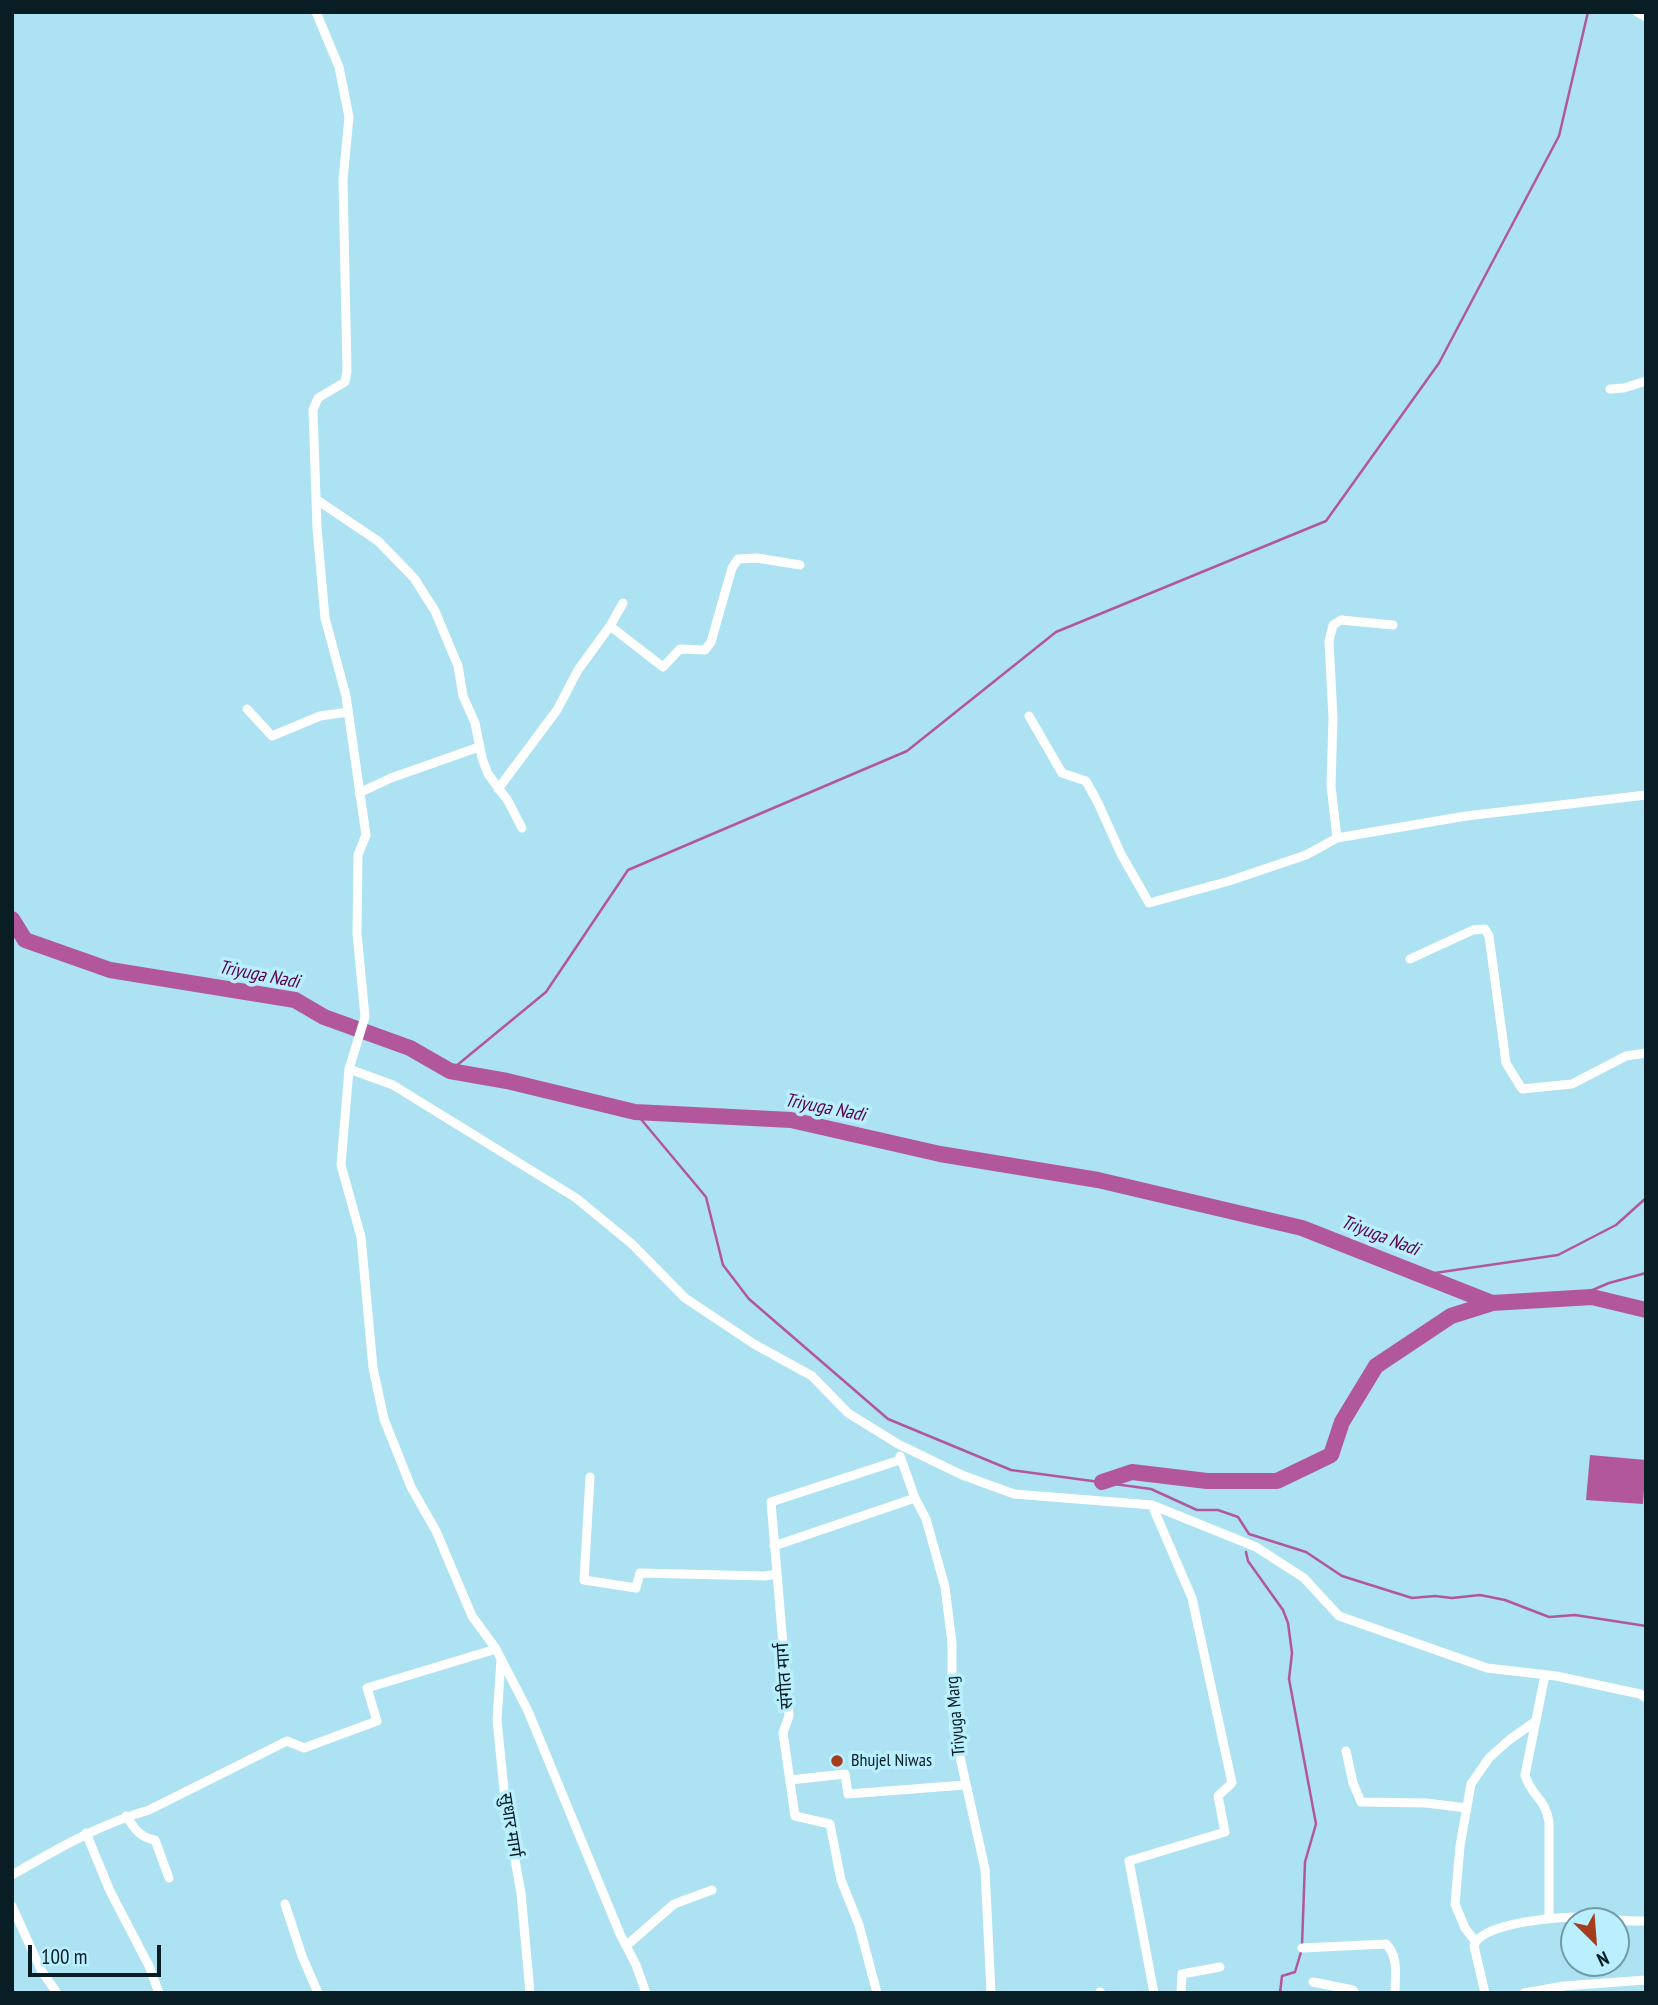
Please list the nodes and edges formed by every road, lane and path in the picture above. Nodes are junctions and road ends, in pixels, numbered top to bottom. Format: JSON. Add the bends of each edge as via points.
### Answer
{"nodes":[{"id":1,"x":316,"y":12,"type":"edge"},
{"id":2,"x":1637,"y":12,"type":"edge"},
{"id":3,"x":1646,"y":17,"type":"edge"},
{"id":4,"x":1646,"y":381,"type":"edge"},
{"id":5,"x":1610,"y":389,"type":"dead end"},
{"id":6,"x":317,"y":500,"type":"junction"},
{"id":7,"x":800,"y":565,"type":"dead end"},
{"id":8,"x":623,"y":603,"type":"dead end"},
{"id":9,"x":1393,"y":625,"type":"dead end"},
{"id":10,"x":611,"y":626,"type":"junction"},
{"id":11,"x":247,"y":709,"type":"dead end"},
{"id":12,"x":348,"y":712,"type":"junction"},
{"id":13,"x":1029,"y":716,"type":"dead end"},
{"id":14,"x":479,"y":747,"type":"junction"},
{"id":15,"x":498,"y":789,"type":"junction"},
{"id":16,"x":359,"y":793,"type":"junction"},
{"id":17,"x":1646,"y":794,"type":"edge"},
{"id":18,"x":522,"y":828,"type":"dead end"},
{"id":19,"x":1337,"y":838,"type":"junction"},
{"id":20,"x":1410,"y":959,"type":"dead end"},
{"id":21,"x":1646,"y":1053,"type":"edge"},
{"id":22,"x":349,"y":1069,"type":"junction"},
{"id":23,"x":898,"y":1444,"type":"junction"},
{"id":24,"x":901,"y":1460,"type":"junction"},
{"id":25,"x":590,"y":1477,"type":"dead end"},
{"id":26,"x":915,"y":1498,"type":"junction"},
{"id":27,"x":1152,"y":1505,"type":"junction"},
{"id":28,"x":774,"y":1546,"type":"junction"},
{"id":29,"x":777,"y":1574,"type":"junction"},
{"id":30,"x":499,"y":1653,"type":"junction"},
{"id":31,"x":1545,"y":1675,"type":"junction"},
{"id":32,"x":1646,"y":1698,"type":"edge"},
{"id":33,"x":1535,"y":1721,"type":"junction"},
{"id":34,"x":1346,"y":1751,"type":"dead end"},
{"id":35,"x":790,"y":1780,"type":"junction"},
{"id":36,"x":965,"y":1785,"type":"junction"},
{"id":37,"x":1467,"y":1808,"type":"junction"},
{"id":38,"x":126,"y":1816,"type":"junction"},
{"id":39,"x":86,"y":1833,"type":"junction"},
{"id":40,"x":12,"y":1875,"type":"edge"},
{"id":41,"x":169,"y":1878,"type":"dead end"},
{"id":42,"x":712,"y":1890,"type":"dead end"},
{"id":43,"x":285,"y":1904,"type":"dead end"},
{"id":44,"x":12,"y":1906,"type":"edge"},
{"id":45,"x":1549,"y":1918,"type":"junction"},
{"id":46,"x":1646,"y":1922,"type":"edge"},
{"id":47,"x":1475,"y":1941,"type":"junction"},
{"id":48,"x":626,"y":1946,"type":"junction"},
{"id":49,"x":1302,"y":1948,"type":"dead end"},
{"id":50,"x":1220,"y":1967,"type":"dead end"},
{"id":51,"x":1646,"y":1980,"type":"edge"},
{"id":52,"x":1313,"y":1982,"type":"dead end"},
{"id":53,"x":55,"y":1992,"type":"edge"},
{"id":54,"x":159,"y":1993,"type":"edge"},
{"id":55,"x":318,"y":1993,"type":"edge"},
{"id":56,"x":530,"y":1993,"type":"edge"},
{"id":57,"x":646,"y":1993,"type":"edge"},
{"id":58,"x":877,"y":1993,"type":"edge"},
{"id":59,"x":991,"y":1993,"type":"edge"},
{"id":60,"x":1154,"y":1993,"type":"edge"},
{"id":61,"x":1181,"y":1993,"type":"edge"},
{"id":62,"x":1355,"y":1993,"type":"edge"},
{"id":63,"x":1395,"y":1993,"type":"edge"},
{"id":64,"x":1485,"y":1993,"type":"edge"},
{"id":65,"x":1524,"y":1993,"type":"edge"}],
"edges":[{"from":1,"to":6,"type":"street","via":[[339,67],[349,117],[342,180],[347,371],[345,382],[318,398],[313,410]]},
{"from":2,"to":3,"type":"street"},
{"from":4,"to":5,"type":"street"},
{"from":6,"to":12,"type":"street","via":[[325,618]]},
{"from":6,"to":14,"type":"street","via":[[377,541],[414,578],[435,611],[458,666]]},
{"from":7,"to":10,"type":"street","via":[[738,559],[711,642],[705,650],[680,649],[663,667]]},
{"from":8,"to":10,"type":"street"},
{"from":9,"to":19,"type":"street","via":[[1341,620],[1333,625],[1329,641],[1331,786]]},
{"from":10,"to":15,"type":"street"},
{"from":11,"to":12,"type":"street","via":[[272,736],[320,716]]},
{"from":12,"to":16,"type":"street"},
{"from":13,"to":19,"type":"street","via":[[1062,773],[1086,781],[1149,903],[1306,855]]},
{"from":14,"to":15,"type":"street"},
{"from":14,"to":16,"type":"street"},
{"from":15,"to":18,"type":"street"},
{"from":16,"to":22,"type":"street","via":[[366,835],[358,855],[357,933],[365,1017]]},
{"from":17,"to":19,"type":"street","via":[[1465,816]]},
{"from":20,"to":21,"type":"street","via":[[1473,930],[1485,929],[1506,1063],[1522,1089],[1572,1084],[1626,1056]]},
{"from":22,"to":23,"type":"street","via":[[393,1085],[576,1198],[632,1244],[685,1298],[812,1376],[848,1413]]},
{"from":22,"to":30,"type":"street","via":[[341,1165],[361,1237],[373,1368],[384,1419],[472,1616]]},
{"from":23,"to":24,"type":"street","name":"Triyuga Marg"},
{"from":23,"to":27,"type":"street","via":[[1014,1494]]},
{"from":24,"to":26,"type":"street","name":"Triyuga Marg"},
{"from":24,"to":28,"type":"street","name":"संगीत मार्ग","via":[[771,1503]]},
{"from":25,"to":29,"type":"street","via":[[584,1580],[636,1588],[640,1573]]},
{"from":26,"to":28,"type":"street"},
{"from":26,"to":36,"type":"street","name":"Triyuga Marg","via":[[926,1519],[945,1587],[954,1730]]},
{"from":27,"to":31,"type":"street","via":[[1256,1547],[1304,1578],[1339,1616],[1487,1668]]},
{"from":27,"to":60,"type":"street","via":[[1192,1598],[1232,1783],[1218,1796],[1224,1832],[1129,1861]]},
{"from":28,"to":29,"type":"street","name":"संगीत मार्ग"},
{"from":29,"to":35,"type":"street","name":"संगीत मार्ग","via":[[789,1716],[783,1733]]},
{"from":30,"to":38,"type":"street","via":[[367,1688],[377,1721],[303,1748],[287,1741],[149,1810]]},
{"from":30,"to":48,"type":"street","via":[[558,1780]]},
{"from":30,"to":56,"type":"street","name":"सुधार मार्ग","via":[[498,1732]]},
{"from":31,"to":32,"type":"street"},
{"from":31,"to":33,"type":"street"},
{"from":33,"to":37,"type":"street","via":[[1489,1758],[1471,1784]]},
{"from":33,"to":45,"type":"street","via":[[1525,1775],[1529,1788],[1547,1807]]},
{"from":34,"to":37,"type":"street","via":[[1361,1802]]},
{"from":35,"to":36,"type":"street","via":[[845,1774],[848,1794]]},
{"from":35,"to":58,"type":"street","name":"संगीत मार्ग","via":[[795,1816],[830,1824],[841,1880]]},
{"from":36,"to":59,"type":"street","name":"Triyuga Marg","via":[[985,1869]]},
{"from":37,"to":47,"type":"street","via":[[1455,1903]]},
{"from":38,"to":39,"type":"street"},
{"from":38,"to":41,"type":"street","via":[[145,1839],[155,1840]]},
{"from":39,"to":40,"type":"street"},
{"from":39,"to":54,"type":"street"},
{"from":42,"to":48,"type":"street","via":[[674,1904]]},
{"from":43,"to":55,"type":"street"},
{"from":44,"to":53,"type":"street"},
{"from":45,"to":46,"type":"street"},
{"from":45,"to":47,"type":"street","via":[[1496,1929]]},
{"from":47,"to":64,"type":"street"},
{"from":48,"to":57,"type":"street"},
{"from":49,"to":63,"type":"street","via":[[1386,1944],[1396,1963]]},
{"from":50,"to":61,"type":"street","via":[[1182,1974]]},
{"from":51,"to":65,"type":"street"},
{"from":52,"to":62,"type":"street"}]}
